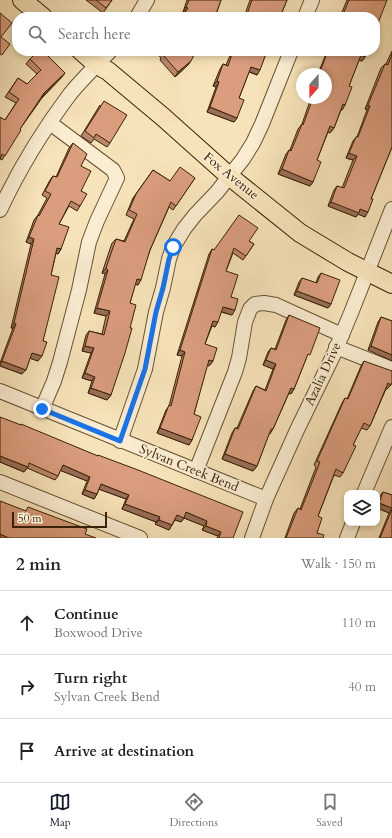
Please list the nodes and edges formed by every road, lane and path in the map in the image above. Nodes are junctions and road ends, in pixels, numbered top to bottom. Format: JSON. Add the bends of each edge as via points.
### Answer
{"nodes":[{"id":1,"x":22,"y":0,"type":"edge"},
{"id":2,"x":146,"y":0,"type":"edge"},
{"id":3,"x":312,"y":0,"type":"edge"},
{"id":4,"x":37,"y":12,"type":"edge"},
{"id":5,"x":140,"y":12,"type":"edge"},
{"id":6,"x":307,"y":12,"type":"edge"},
{"id":7,"x":87,"y":56,"type":"edge"},
{"id":8,"x":105,"y":56,"type":"edge"},
{"id":9,"x":289,"y":56,"type":"edge"},
{"id":10,"x":97,"y":65,"type":"junction"},
{"id":11,"x":50,"y":124,"type":"junction"},
{"id":12,"x":229,"y":176,"type":"junction"},
{"id":13,"x":392,"y":209,"type":"edge"},
{"id":14,"x":0,"y":210,"type":"edge"},
{"id":15,"x":367,"y":272,"type":"junction"},
{"id":16,"x":392,"y":284,"type":"edge"},
{"id":17,"x":339,"y":341,"type":"junction"},
{"id":18,"x":392,"y":369,"type":"edge"},
{"id":19,"x":0,"y":391,"type":"edge"},
{"id":20,"x":42,"y":409,"type":"junction"},
{"id":21,"x":392,"y":427,"type":"edge"},
{"id":22,"x":120,"y":441,"type":"junction"},
{"id":23,"x":196,"y":471,"type":"junction"},
{"id":24,"x":0,"y":482,"type":"edge"},
{"id":25,"x":365,"y":490,"type":"edge"},
{"id":26,"x":266,"y":499,"type":"junction"},
{"id":27,"x":352,"y":526,"type":"edge"},
{"id":28,"x":140,"y":538,"type":"edge"},
{"id":29,"x":252,"y":538,"type":"edge"},
{"id":30,"x":347,"y":538,"type":"edge"}],
"edges":[{"from":1,"to":4,"type":"main road"},
{"from":2,"to":5,"type":"street"},
{"from":3,"to":6,"type":"street"},
{"from":7,"to":10,"type":"main road","name":"Fox Avenue"},
{"from":8,"to":10,"type":"street"},
{"from":9,"to":12,"type":"street","via":[[253,143]]},
{"from":10,"to":11,"type":"street","via":[[71,93]]},
{"from":10,"to":12,"type":"main road","name":"Fox Avenue","via":[[108,71],[163,117]]},
{"from":11,"to":14,"type":"street","via":[[34,146]]},
{"from":11,"to":20,"type":"street","via":[[114,170],[116,178],[89,242],[60,362]]},
{"from":12,"to":15,"type":"main road","name":"Fox Avenue","via":[[300,233]]},
{"from":12,"to":22,"type":"street","via":[[195,215],[173,247],[156,312],[145,369]]},
{"from":13,"to":15,"type":"street","name":"Azalia Drive"},
{"from":15,"to":16,"type":"main road","name":"Fox Avenue"},
{"from":15,"to":17,"type":"street","name":"Azalia Drive"},
{"from":17,"to":18,"type":"street"},
{"from":17,"to":23,"type":"street","via":[[276,305],[255,304],[245,322],[233,379]]},
{"from":17,"to":26,"type":"street","name":"Azalia Drive"},
{"from":19,"to":20,"type":"street","name":"Sylvan Creek Bend"},
{"from":20,"to":22,"type":"street","name":"Sylvan Creek Bend"},
{"from":21,"to":25,"type":"street"},
{"from":22,"to":23,"type":"street","name":"Sylvan Creek Bend"},
{"from":23,"to":26,"type":"street","name":"Sylvan Creek Bend"},
{"from":24,"to":28,"type":"street"},
{"from":26,"to":29,"type":"street","name":"Azalia Drive"},
{"from":27,"to":30,"type":"street"}]}
